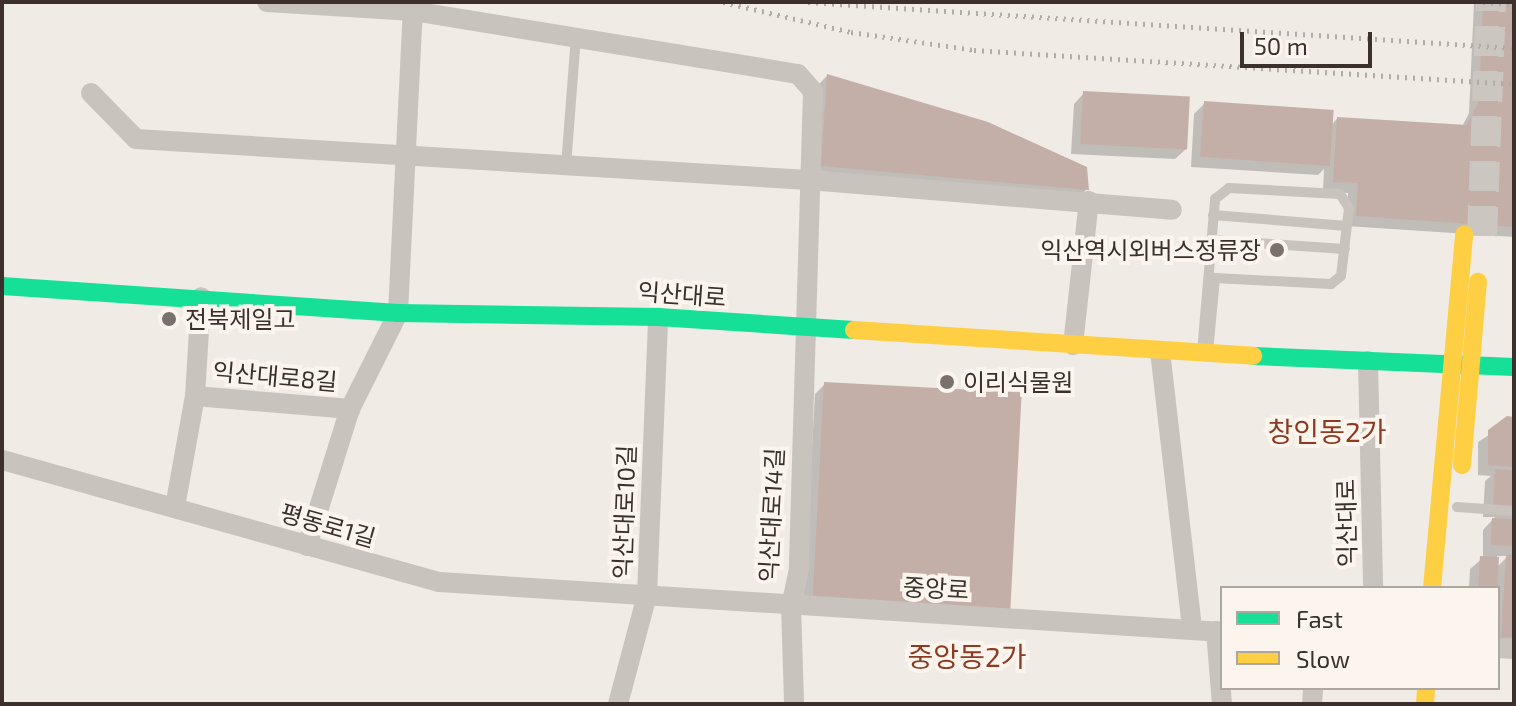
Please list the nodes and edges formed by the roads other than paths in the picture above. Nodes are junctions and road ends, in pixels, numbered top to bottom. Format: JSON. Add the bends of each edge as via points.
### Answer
{"nodes":[{"id":1,"x":267,"y":2,"type":"edge"},
{"id":2,"x":413,"y":11,"type":"junction"},
{"id":3,"x":576,"y":37,"type":"junction"},
{"id":4,"x":91,"y":93,"type":"dead end"},
{"id":5,"x":406,"y":155,"type":"junction"},
{"id":6,"x":566,"y":166,"type":"junction"},
{"id":7,"x":809,"y":180,"type":"junction"},
{"id":8,"x":1089,"y":201,"type":"junction"},
{"id":9,"x":1172,"y":210,"type":"dead end"},
{"id":10,"x":1213,"y":215,"type":"junction"},
{"id":11,"x":1347,"y":226,"type":"junction"},
{"id":12,"x":1210,"y":240,"type":"junction"},
{"id":13,"x":1345,"y":249,"type":"junction"},
{"id":14,"x":2,"y":286,"type":"edge"},
{"id":15,"x":201,"y":297,"type":"junction"},
{"id":16,"x":398,"y":313,"type":"junction"},
{"id":17,"x":658,"y":317,"type":"junction"},
{"id":18,"x":803,"y":329,"type":"junction"},
{"id":19,"x":1073,"y":345,"type":"junction"},
{"id":20,"x":1160,"y":351,"type":"junction"},
{"id":21,"x":1204,"y":354,"type":"junction"},
{"id":22,"x":1368,"y":361,"type":"junction"},
{"id":23,"x":1449,"y":363,"type":"junction"},
{"id":24,"x":1472,"y":365,"type":"junction"},
{"id":25,"x":1514,"y":367,"type":"edge"},
{"id":26,"x":195,"y":396,"type":"junction"},
{"id":27,"x":350,"y":409,"type":"junction"},
{"id":28,"x":2,"y":460,"type":"edge"},
{"id":29,"x":175,"y":507,"type":"junction"},
{"id":30,"x":1457,"y":507,"type":"junction"},
{"id":31,"x":1514,"y":511,"type":"edge"},
{"id":32,"x":307,"y":546,"type":"junction"},
{"id":33,"x":1373,"y":586,"type":"edge"},
{"id":34,"x":1432,"y":586,"type":"edge"},
{"id":35,"x":1452,"y":586,"type":"edge"},
{"id":36,"x":647,"y":595,"type":"junction"},
{"id":37,"x":791,"y":606,"type":"junction"},
{"id":38,"x":1192,"y":629,"type":"junction"},
{"id":39,"x":1219,"y":632,"type":"edge"},
{"id":40,"x":1220,"y":656,"type":"edge"},
{"id":41,"x":618,"y":704,"type":"edge"},
{"id":42,"x":794,"y":704,"type":"edge"}],
"edges":[{"from":1,"to":2,"type":"street","name":"익산대로14길"},
{"from":2,"to":3,"type":"street","name":"익산대로14길"},
{"from":2,"to":5,"type":"street"},
{"from":3,"to":6,"type":"lane"},
{"from":3,"to":7,"type":"street","name":"익산대로14길","via":[[798,74],[813,91]]},
{"from":4,"to":5,"type":"street","via":[[136,139]]},
{"from":5,"to":6,"type":"street"},
{"from":5,"to":16,"type":"street"},
{"from":6,"to":7,"type":"street"},
{"from":7,"to":8,"type":"street"},
{"from":7,"to":18,"type":"street","name":"익산대로14길"},
{"from":8,"to":9,"type":"street"},
{"from":8,"to":19,"type":"street"},
{"from":10,"to":11,"type":"lane"},
{"from":10,"to":11,"type":"lane","via":[[1215,199],[1229,188],[1340,194],[1349,208]]},
{"from":10,"to":12,"type":"lane"},
{"from":11,"to":13,"type":"lane"},
{"from":12,"to":13,"type":"lane"},
{"from":12,"to":21,"type":"lane"},
{"from":13,"to":21,"type":"lane","via":[[1341,276],[1331,284],[1215,278]]},
{"from":14,"to":15,"type":"street","name":"익산대로"},
{"from":15,"to":16,"type":"street","name":"익산대로"},
{"from":15,"to":26,"type":"street"},
{"from":16,"to":17,"type":"street","name":"익산대로"},
{"from":16,"to":27,"type":"street","name":"익산대로8길"},
{"from":17,"to":18,"type":"street","name":"익산대로"},
{"from":17,"to":36,"type":"street","name":"익산대로10길"},
{"from":18,"to":19,"type":"street","name":"익산대로"},
{"from":18,"to":37,"type":"street","name":"익산대로14길","via":[[799,569]]},
{"from":19,"to":20,"type":"street","name":"익산대로"},
{"from":20,"to":21,"type":"street","name":"익산대로"},
{"from":20,"to":38,"type":"street"},
{"from":21,"to":22,"type":"street","name":"익산대로"},
{"from":22,"to":23,"type":"street","name":"익산대로"},
{"from":22,"to":33,"type":"street","name":"익산대로"},
{"from":23,"to":24,"type":"street","name":"익산대로"},
{"from":23,"to":24,"type":"street","via":[[1473,235]]},
{"from":23,"to":34,"type":"street"},
{"from":24,"to":25,"type":"street","name":"익산대로"},
{"from":24,"to":30,"type":"street"},
{"from":26,"to":27,"type":"street","name":"익산대로8길"},
{"from":26,"to":29,"type":"street"},
{"from":27,"to":32,"type":"street","name":"익산대로8길"},
{"from":28,"to":29,"type":"street","name":"평동로1길"},
{"from":29,"to":32,"type":"street","name":"평동로1길"},
{"from":30,"to":31,"type":"lane"},
{"from":30,"to":35,"type":"street"},
{"from":32,"to":36,"type":"street","name":"평동로1길","via":[[439,582]]},
{"from":36,"to":37,"type":"street","name":"중앙로"},
{"from":36,"to":41,"type":"street","name":"익산대로10길"},
{"from":37,"to":38,"type":"street","name":"중앙로"},
{"from":37,"to":42,"type":"street","name":"익산대로14길"},
{"from":38,"to":39,"type":"street","name":"중앙로"},
{"from":39,"to":40,"type":"street"}]}
